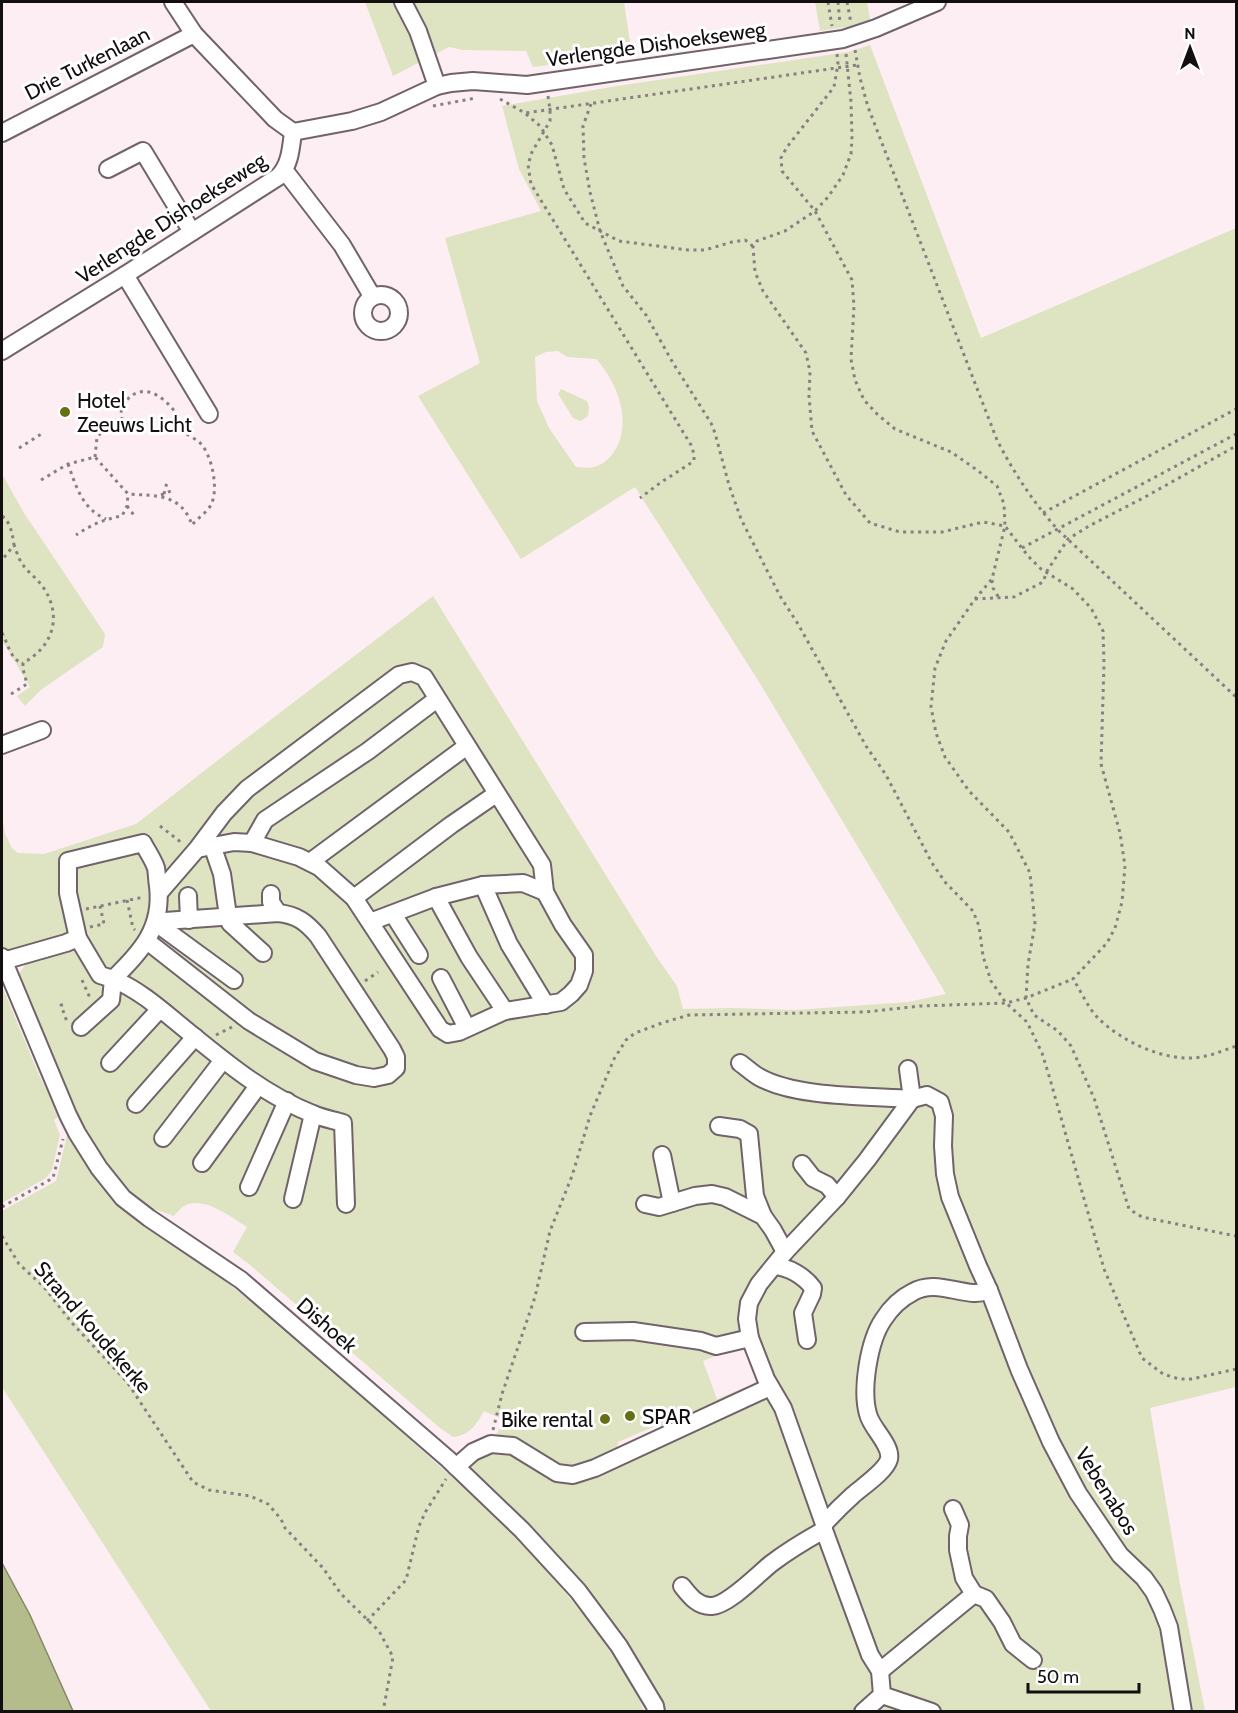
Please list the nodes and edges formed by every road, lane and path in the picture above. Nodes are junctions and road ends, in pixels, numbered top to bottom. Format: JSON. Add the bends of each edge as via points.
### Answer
{"nodes":[{"id":1,"x":173,"y":2,"type":"edge"},
{"id":2,"x":403,"y":2,"type":"edge"},
{"id":3,"x":828,"y":2,"type":"edge"},
{"id":4,"x":937,"y":2,"type":"edge"},
{"id":5,"x":194,"y":34,"type":"junction"},
{"id":6,"x":835,"y":40,"type":"junction"},
{"id":7,"x":848,"y":66,"type":"junction"},
{"id":8,"x":838,"y":68,"type":"junction"},
{"id":9,"x":546,"y":83,"type":"junction"},
{"id":10,"x":436,"y":86,"type":"junction"},
{"id":11,"x":480,"y":97,"type":"dead end"},
{"id":12,"x":496,"y":97,"type":"dead end"},
{"id":13,"x":591,"y":104,"type":"junction"},
{"id":14,"x":427,"y":107,"type":"dead end"},
{"id":15,"x":550,"y":110,"type":"junction"},
{"id":16,"x":525,"y":113,"type":"junction"},
{"id":17,"x":293,"y":132,"type":"junction"},
{"id":18,"x":543,"y":132,"type":"junction"},
{"id":19,"x":2,"y":133,"type":"edge"},
{"id":20,"x":108,"y":169,"type":"dead end"},
{"id":21,"x":285,"y":171,"type":"junction"},
{"id":22,"x":815,"y":211,"type":"junction"},
{"id":23,"x":600,"y":231,"type":"junction"},
{"id":24,"x":192,"y":232,"type":"junction"},
{"id":25,"x":753,"y":247,"type":"junction"},
{"id":26,"x":125,"y":275,"type":"junction"},
{"id":27,"x":372,"y":296,"type":"dead end"},
{"id":28,"x":2,"y":351,"type":"edge"},
{"id":29,"x":1236,"y":409,"type":"edge"},
{"id":30,"x":209,"y":414,"type":"dead end"},
{"id":31,"x":123,"y":420,"type":"junction"},
{"id":32,"x":139,"y":420,"type":"dead end"},
{"id":33,"x":43,"y":433,"type":"dead end"},
{"id":34,"x":1236,"y":434,"type":"edge"},
{"id":35,"x":1236,"y":446,"type":"edge"},
{"id":36,"x":19,"y":448,"type":"dead end"},
{"id":37,"x":95,"y":457,"type":"junction"},
{"id":38,"x":68,"y":464,"type":"junction"},
{"id":39,"x":41,"y":480,"type":"dead end"},
{"id":40,"x":167,"y":482,"type":"dead end"},
{"id":41,"x":171,"y":491,"type":"dead end"},
{"id":42,"x":128,"y":494,"type":"junction"},
{"id":43,"x":162,"y":495,"type":"junction"},
{"id":44,"x":640,"y":498,"type":"dead end"},
{"id":45,"x":127,"y":506,"type":"junction"},
{"id":46,"x":1043,"y":513,"type":"junction"},
{"id":47,"x":2,"y":516,"type":"edge"},
{"id":48,"x":136,"y":518,"type":"dead end"},
{"id":49,"x":106,"y":519,"type":"junction"},
{"id":50,"x":1005,"y":526,"type":"junction"},
{"id":51,"x":1058,"y":530,"type":"junction"},
{"id":52,"x":76,"y":535,"type":"dead end"},
{"id":53,"x":1068,"y":539,"type":"junction"},
{"id":54,"x":14,"y":545,"type":"junction"},
{"id":55,"x":1022,"y":548,"type":"junction"},
{"id":56,"x":2,"y":560,"type":"edge"},
{"id":57,"x":1047,"y":571,"type":"junction"},
{"id":58,"x":992,"y":579,"type":"junction"},
{"id":59,"x":999,"y":598,"type":"junction"},
{"id":60,"x":975,"y":599,"type":"junction"},
{"id":61,"x":2,"y":633,"type":"edge"},
{"id":62,"x":23,"y":663,"type":"junction"},
{"id":63,"x":11,"y":694,"type":"dead end"},
{"id":64,"x":1236,"y":697,"type":"edge"},
{"id":65,"x":438,"y":699,"type":"junction"},
{"id":66,"x":42,"y":730,"type":"dead end"},
{"id":67,"x":2,"y":745,"type":"edge"},
{"id":68,"x":467,"y":746,"type":"junction"},
{"id":69,"x":496,"y":794,"type":"junction"},
{"id":70,"x":160,"y":826,"type":"dead end"},
{"id":71,"x":252,"y":843,"type":"junction"},
{"id":72,"x":200,"y":849,"type":"junction"},
{"id":73,"x":310,"y":862,"type":"junction"},
{"id":74,"x":483,"y":885,"type":"junction"},
{"id":75,"x":545,"y":892,"type":"junction"},
{"id":76,"x":159,"y":893,"type":"junction"},
{"id":77,"x":271,"y":894,"type":"dead end"},
{"id":78,"x":188,"y":896,"type":"dead end"},
{"id":79,"x":436,"y":897,"type":"junction"},
{"id":80,"x":354,"y":898,"type":"junction"},
{"id":81,"x":127,"y":900,"type":"junction"},
{"id":82,"x":100,"y":906,"type":"junction"},
{"id":83,"x":72,"y":912,"type":"junction"},
{"id":84,"x":278,"y":913,"type":"junction"},
{"id":85,"x":393,"y":914,"type":"junction"},
{"id":86,"x":228,"y":916,"type":"junction"},
{"id":87,"x":189,"y":920,"type":"junction"},
{"id":88,"x":370,"y":922,"type":"junction"},
{"id":89,"x":156,"y":923,"type":"junction"},
{"id":90,"x":77,"y":934,"type":"junction"},
{"id":91,"x":147,"y":941,"type":"junction"},
{"id":92,"x":263,"y":953,"type":"dead end"},
{"id":93,"x":420,"y":955,"type":"dead end"},
{"id":94,"x":2,"y":959,"type":"edge"},
{"id":95,"x":441,"y":978,"type":"dead end"},
{"id":96,"x":113,"y":979,"type":"junction"},
{"id":97,"x":1073,"y":979,"type":"junction"},
{"id":98,"x":234,"y":980,"type":"dead end"},
{"id":99,"x":1026,"y":998,"type":"junction"},
{"id":100,"x":1006,"y":1003,"type":"junction"},
{"id":101,"x":546,"y":1005,"type":"junction"},
{"id":102,"x":160,"y":1009,"type":"junction"},
{"id":103,"x":505,"y":1011,"type":"junction"},
{"id":104,"x":247,"y":1019,"type":"junction"},
{"id":105,"x":81,"y":1027,"type":"dead end"},
{"id":106,"x":467,"y":1028,"type":"junction"},
{"id":107,"x":198,"y":1040,"type":"junction"},
{"id":108,"x":1236,"y":1046,"type":"edge"},
{"id":109,"x":223,"y":1060,"type":"junction"},
{"id":110,"x":110,"y":1063,"type":"dead end"},
{"id":111,"x":740,"y":1063,"type":"dead end"},
{"id":112,"x":908,"y":1069,"type":"dead end"},
{"id":113,"x":258,"y":1086,"type":"junction"},
{"id":114,"x":912,"y":1099,"type":"junction"},
{"id":115,"x":287,"y":1101,"type":"junction"},
{"id":116,"x":136,"y":1104,"type":"dead end"},
{"id":117,"x":313,"y":1114,"type":"junction"},
{"id":118,"x":68,"y":1115,"type":"junction"},
{"id":119,"x":719,"y":1126,"type":"dead end"},
{"id":120,"x":163,"y":1138,"type":"dead end"},
{"id":121,"x":662,"y":1155,"type":"dead end"},
{"id":122,"x":202,"y":1163,"type":"dead end"},
{"id":123,"x":802,"y":1164,"type":"dead end"},
{"id":124,"x":249,"y":1187,"type":"dead end"},
{"id":125,"x":837,"y":1197,"type":"junction"},
{"id":126,"x":293,"y":1199,"type":"dead end"},
{"id":127,"x":672,"y":1203,"type":"junction"},
{"id":128,"x":346,"y":1204,"type":"dead end"},
{"id":129,"x":645,"y":1204,"type":"dead end"},
{"id":130,"x":2,"y":1207,"type":"edge"},
{"id":131,"x":763,"y":1216,"type":"junction"},
{"id":132,"x":2,"y":1236,"type":"edge"},
{"id":133,"x":1236,"y":1236,"type":"edge"},
{"id":134,"x":785,"y":1252,"type":"junction"},
{"id":135,"x":774,"y":1266,"type":"junction"},
{"id":136,"x":989,"y":1290,"type":"junction"},
{"id":137,"x":584,"y":1332,"type":"dead end"},
{"id":138,"x":750,"y":1338,"type":"junction"},
{"id":139,"x":807,"y":1340,"type":"dead end"},
{"id":140,"x":1236,"y":1369,"type":"edge"},
{"id":141,"x":770,"y":1387,"type":"junction"},
{"id":142,"x":492,"y":1435,"type":"dead end"},
{"id":143,"x":456,"y":1467,"type":"junction"},
{"id":144,"x":953,"y":1509,"type":"dead end"},
{"id":145,"x":824,"y":1527,"type":"junction"},
{"id":146,"x":682,"y":1586,"type":"dead end"},
{"id":147,"x":974,"y":1594,"type":"junction"},
{"id":148,"x":367,"y":1621,"type":"junction"},
{"id":149,"x":1033,"y":1660,"type":"dead end"},
{"id":150,"x":880,"y":1671,"type":"junction"},
{"id":151,"x":882,"y":1695,"type":"junction"},
{"id":152,"x":928,"y":1711,"type":"edge"},
{"id":153,"x":384,"y":1712,"type":"edge"},
{"id":154,"x":656,"y":1712,"type":"edge"},
{"id":155,"x":863,"y":1712,"type":"edge"},
{"id":156,"x":1183,"y":1712,"type":"edge"}],
"edges":[{"from":1,"to":5,"type":"street"},
{"from":2,"to":10,"type":"street","via":[[418,30]]},
{"from":3,"to":6,"type":"path"},
{"from":4,"to":6,"type":"street","name":"Verlengde Dishoekseweg","via":[[876,28]]},
{"from":5,"to":17,"type":"street","via":[[275,119]]},
{"from":5,"to":19,"type":"street","name":"Drie Turkenlaan"},
{"from":6,"to":8,"type":"path"},
{"from":6,"to":9,"type":"street","name":"Verlengde Dishoekseweg"},
{"from":7,"to":8,"type":"path"},
{"from":7,"to":22,"type":"path","via":[[851,154],[843,175]]},
{"from":7,"to":46,"type":"path","via":[[857,65],[868,107],[998,440]]},
{"from":8,"to":13,"type":"path"},
{"from":8,"to":22,"type":"path","via":[[834,87],[781,158],[782,171],[789,183]]},
{"from":9,"to":10,"type":"street","name":"Verlengde Dishoekseweg","via":[[460,81]]},
{"from":9,"to":15,"type":"path"},
{"from":10,"to":17,"type":"street","name":"Verlengde Dishoekseweg","via":[[381,112]]},
{"from":11,"to":14,"type":"path"},
{"from":12,"to":16,"type":"path"},
{"from":13,"to":15,"type":"path"},
{"from":13,"to":23,"type":"path","via":[[583,126],[584,158]]},
{"from":15,"to":16,"type":"path"},
{"from":15,"to":18,"type":"path","via":[[550,121]]},
{"from":16,"to":18,"type":"path"},
{"from":17,"to":21,"type":"street","name":"Verlengde Dishoekseweg"},
{"from":18,"to":23,"type":"path","via":[[552,145],[564,189],[585,223]]},
{"from":18,"to":44,"type":"path","via":[[528,165],[531,184],[694,454],[694,460]]},
{"from":20,"to":24,"type":"street","via":[[143,151]]},
{"from":21,"to":24,"type":"street","name":"Verlengde Dishoekseweg"},
{"from":21,"to":27,"type":"street","via":[[342,244]]},
{"from":22,"to":25,"type":"path","via":[[785,231],[757,241]]},
{"from":22,"to":50,"type":"path","via":[[852,280],[851,359],[864,400],[895,429],[951,452],[997,486],[1004,504]]},
{"from":23,"to":25,"type":"path","via":[[620,241],[688,250],[745,240]]},
{"from":23,"to":100,"type":"path","via":[[623,286],[711,423],[741,519],[780,596],[886,775],[932,863],[973,911],[991,981]]},
{"from":24,"to":26,"type":"street","name":"Verlengde Dishoekseweg"},
{"from":25,"to":50,"type":"path","via":[[755,272],[763,291],[806,353],[812,431],[846,495],[870,523],[900,532],[942,532],[984,522]]},
{"from":26,"to":28,"type":"street","name":"Verlengde Dishoekseweg"},
{"from":26,"to":30,"type":"street"},
{"from":29,"to":46,"type":"path"},
{"from":31,"to":32,"type":"path"},
{"from":31,"to":37,"type":"path","via":[[114,420],[97,437]]},
{"from":31,"to":43,"type":"path","via":[[121,408],[130,397],[141,392],[154,393],[168,403],[186,432],[207,452],[213,474],[213,498],[192,525],[188,511]]},
{"from":33,"to":36,"type":"path"},
{"from":34,"to":51,"type":"path"},
{"from":35,"to":53,"type":"path"},
{"from":37,"to":38,"type":"path"},
{"from":37,"to":42,"type":"path"},
{"from":38,"to":39,"type":"path"},
{"from":38,"to":49,"type":"path","via":[[78,492],[94,514]]},
{"from":40,"to":43,"type":"path"},
{"from":41,"to":43,"type":"path"},
{"from":42,"to":43,"type":"path"},
{"from":42,"to":45,"type":"path"},
{"from":45,"to":48,"type":"path"},
{"from":45,"to":49,"type":"path","via":[[122,516]]},
{"from":46,"to":51,"type":"path"},
{"from":47,"to":54,"type":"path","via":[[8,521]]},
{"from":49,"to":52,"type":"path"},
{"from":50,"to":55,"type":"path"},
{"from":50,"to":58,"type":"path"},
{"from":51,"to":53,"type":"path"},
{"from":51,"to":55,"type":"path"},
{"from":53,"to":57,"type":"path"},
{"from":53,"to":64,"type":"path"},
{"from":54,"to":56,"type":"path"},
{"from":54,"to":62,"type":"path","via":[[53,608],[48,642]]},
{"from":55,"to":57,"type":"path"},
{"from":57,"to":59,"type":"path","via":[[1043,582],[1014,597]]},
{"from":57,"to":97,"type":"path","via":[[1091,608],[1103,631],[1101,764],[1125,866],[1115,928],[1107,944]]},
{"from":58,"to":59,"type":"path"},
{"from":58,"to":60,"type":"path"},
{"from":59,"to":60,"type":"path"},
{"from":60,"to":99,"type":"path","via":[[946,641],[935,668],[931,707],[945,757],[969,791],[1009,832],[1030,873],[1035,924]]},
{"from":61,"to":62,"type":"path","via":[[12,655]]},
{"from":62,"to":63,"type":"path","via":[[27,684]]},
{"from":65,"to":68,"type":"street"},
{"from":65,"to":71,"type":"street","via":[[265,820]]},
{"from":65,"to":72,"type":"street","via":[[424,676],[412,672],[399,675],[247,789],[224,813]]},
{"from":66,"to":67,"type":"street"},
{"from":68,"to":69,"type":"street"},
{"from":68,"to":73,"type":"street"},
{"from":69,"to":75,"type":"street","via":[[542,865]]},
{"from":69,"to":80,"type":"street"},
{"from":70,"to":72,"type":"path"},
{"from":71,"to":72,"type":"street","via":[[234,842]]},
{"from":71,"to":73,"type":"street"},
{"from":72,"to":76,"type":"street"},
{"from":72,"to":86,"type":"street","via":[[222,874]]},
{"from":73,"to":80,"type":"street"},
{"from":74,"to":75,"type":"street","via":[[523,883]]},
{"from":74,"to":79,"type":"street"},
{"from":74,"to":101,"type":"street","via":[[509,944]]},
{"from":75,"to":101,"type":"street","via":[[584,956],[579,985],[561,1002]]},
{"from":76,"to":81,"type":"path"},
{"from":76,"to":83,"type":"street","via":[[156,868],[143,843],[68,861]]},
{"from":76,"to":89,"type":"street"},
{"from":77,"to":84,"type":"street","via":[[271,903]]},
{"from":78,"to":87,"type":"street"},
{"from":79,"to":85,"type":"street"},
{"from":79,"to":103,"type":"street"},
{"from":80,"to":88,"type":"street"},
{"from":81,"to":82,"type":"path"},
{"from":81,"to":91,"type":"path","via":[[133,928]]},
{"from":82,"to":83,"type":"path"},
{"from":82,"to":90,"type":"path","via":[[105,924]]},
{"from":83,"to":90,"type":"street"},
{"from":84,"to":86,"type":"street"},
{"from":84,"to":104,"type":"street","via":[[307,923],[318,936],[392,1049],[396,1068],[388,1075],[374,1078],[356,1075],[315,1060]]},
{"from":85,"to":88,"type":"street"},
{"from":85,"to":93,"type":"street"},
{"from":86,"to":87,"type":"street"},
{"from":86,"to":92,"type":"street","via":[[230,923]]},
{"from":87,"to":89,"type":"street"},
{"from":88,"to":106,"type":"street","via":[[440,1029],[448,1034]]},
{"from":89,"to":91,"type":"street"},
{"from":89,"to":98,"type":"street"},
{"from":90,"to":94,"type":"street","via":[[66,943]]},
{"from":90,"to":96,"type":"street","via":[[100,975]]},
{"from":91,"to":96,"type":"street"},
{"from":91,"to":104,"type":"street"},
{"from":94,"to":118,"type":"street","name":"Dishoek"},
{"from":95,"to":106,"type":"street"},
{"from":96,"to":102,"type":"street"},
{"from":96,"to":105,"type":"street","via":[[111,1000]]},
{"from":97,"to":99,"type":"path"},
{"from":97,"to":108,"type":"path","via":[[1097,1017],[1150,1051],[1178,1058],[1200,1057]]},
{"from":99,"to":100,"type":"path"},
{"from":99,"to":133,"type":"path","via":[[1034,1015],[1058,1031],[1071,1046],[1094,1098],[1129,1209],[1142,1217]]},
{"from":100,"to":140,"type":"path","via":[[1027,1022],[1042,1053],[1104,1269],[1142,1358],[1163,1374],[1179,1380]]},
{"from":100,"to":142,"type":"path","via":[[865,1012],[689,1015],[652,1026],[626,1040],[590,1116],[550,1231]]},
{"from":101,"to":103,"type":"street"},
{"from":102,"to":107,"type":"street"},
{"from":102,"to":110,"type":"street"},
{"from":103,"to":106,"type":"street"},
{"from":104,"to":107,"type":"path"},
{"from":107,"to":109,"type":"street"},
{"from":107,"to":116,"type":"street"},
{"from":109,"to":113,"type":"street"},
{"from":109,"to":120,"type":"street"},
{"from":111,"to":114,"type":"street","name":"Vebenabos","via":[[783,1087],[815,1093]]},
{"from":112,"to":114,"type":"street"},
{"from":113,"to":115,"type":"street"},
{"from":113,"to":122,"type":"street"},
{"from":114,"to":125,"type":"street"},
{"from":114,"to":136,"type":"street","name":"Vebenabos","via":[[927,1095],[940,1102],[950,1197]]},
{"from":115,"to":117,"type":"street"},
{"from":115,"to":124,"type":"street"},
{"from":117,"to":126,"type":"street"},
{"from":117,"to":128,"type":"street","via":[[343,1123]]},
{"from":118,"to":130,"type":"path","via":[[59,1124],[64,1134],[53,1178]]},
{"from":118,"to":143,"type":"street","name":"Dishoek","via":[[99,1168],[123,1198],[241,1280]]},
{"from":119,"to":131,"type":"street","via":[[749,1134],[755,1196]]},
{"from":121,"to":127,"type":"street"},
{"from":123,"to":125,"type":"street"},
{"from":125,"to":134,"type":"street"},
{"from":127,"to":129,"type":"street","via":[[658,1208]]},
{"from":127,"to":131,"type":"street","via":[[712,1194]]},
{"from":131,"to":134,"type":"street"},
{"from":132,"to":148,"type":"path","name":"Strand Koudekerke","via":[[19,1264],[127,1382],[192,1482],[268,1504]]},
{"from":134,"to":135,"type":"street"},
{"from":135,"to":138,"type":"street","via":[[749,1303]]},
{"from":135,"to":139,"type":"street","via":[[786,1267],[813,1288],[803,1313]]},
{"from":136,"to":145,"type":"street","via":[[979,1293],[931,1286],[914,1291],[882,1320],[868,1366],[866,1390],[868,1414],[889,1459]]},
{"from":136,"to":156,"type":"street","name":"Vebenabos","via":[[1019,1369],[1078,1493],[1120,1556],[1144,1578],[1162,1609]]},
{"from":137,"to":138,"type":"street","via":[[633,1331],[716,1346]]},
{"from":138,"to":141,"type":"street"},
{"from":141,"to":143,"type":"street","via":[[573,1475],[558,1473],[513,1446],[491,1444],[472,1452]]},
{"from":141,"to":145,"type":"street","via":[[783,1408]]},
{"from":143,"to":148,"type":"path","via":[[418,1526],[405,1580]]},
{"from":143,"to":154,"type":"street","name":"Dishoek","via":[[578,1591],[619,1646]]},
{"from":144,"to":147,"type":"street","via":[[960,1525],[958,1550],[964,1578]]},
{"from":145,"to":146,"type":"street","via":[[722,1603],[698,1604]]},
{"from":145,"to":150,"type":"street","via":[[870,1655]]},
{"from":147,"to":149,"type":"street","via":[[986,1599],[1013,1644]]},
{"from":147,"to":150,"type":"street"},
{"from":148,"to":153,"type":"path","name":"Strand Koudekerke","via":[[379,1631],[393,1657]]},
{"from":150,"to":151,"type":"street"},
{"from":151,"to":152,"type":"street"},
{"from":151,"to":155,"type":"street"}]}
